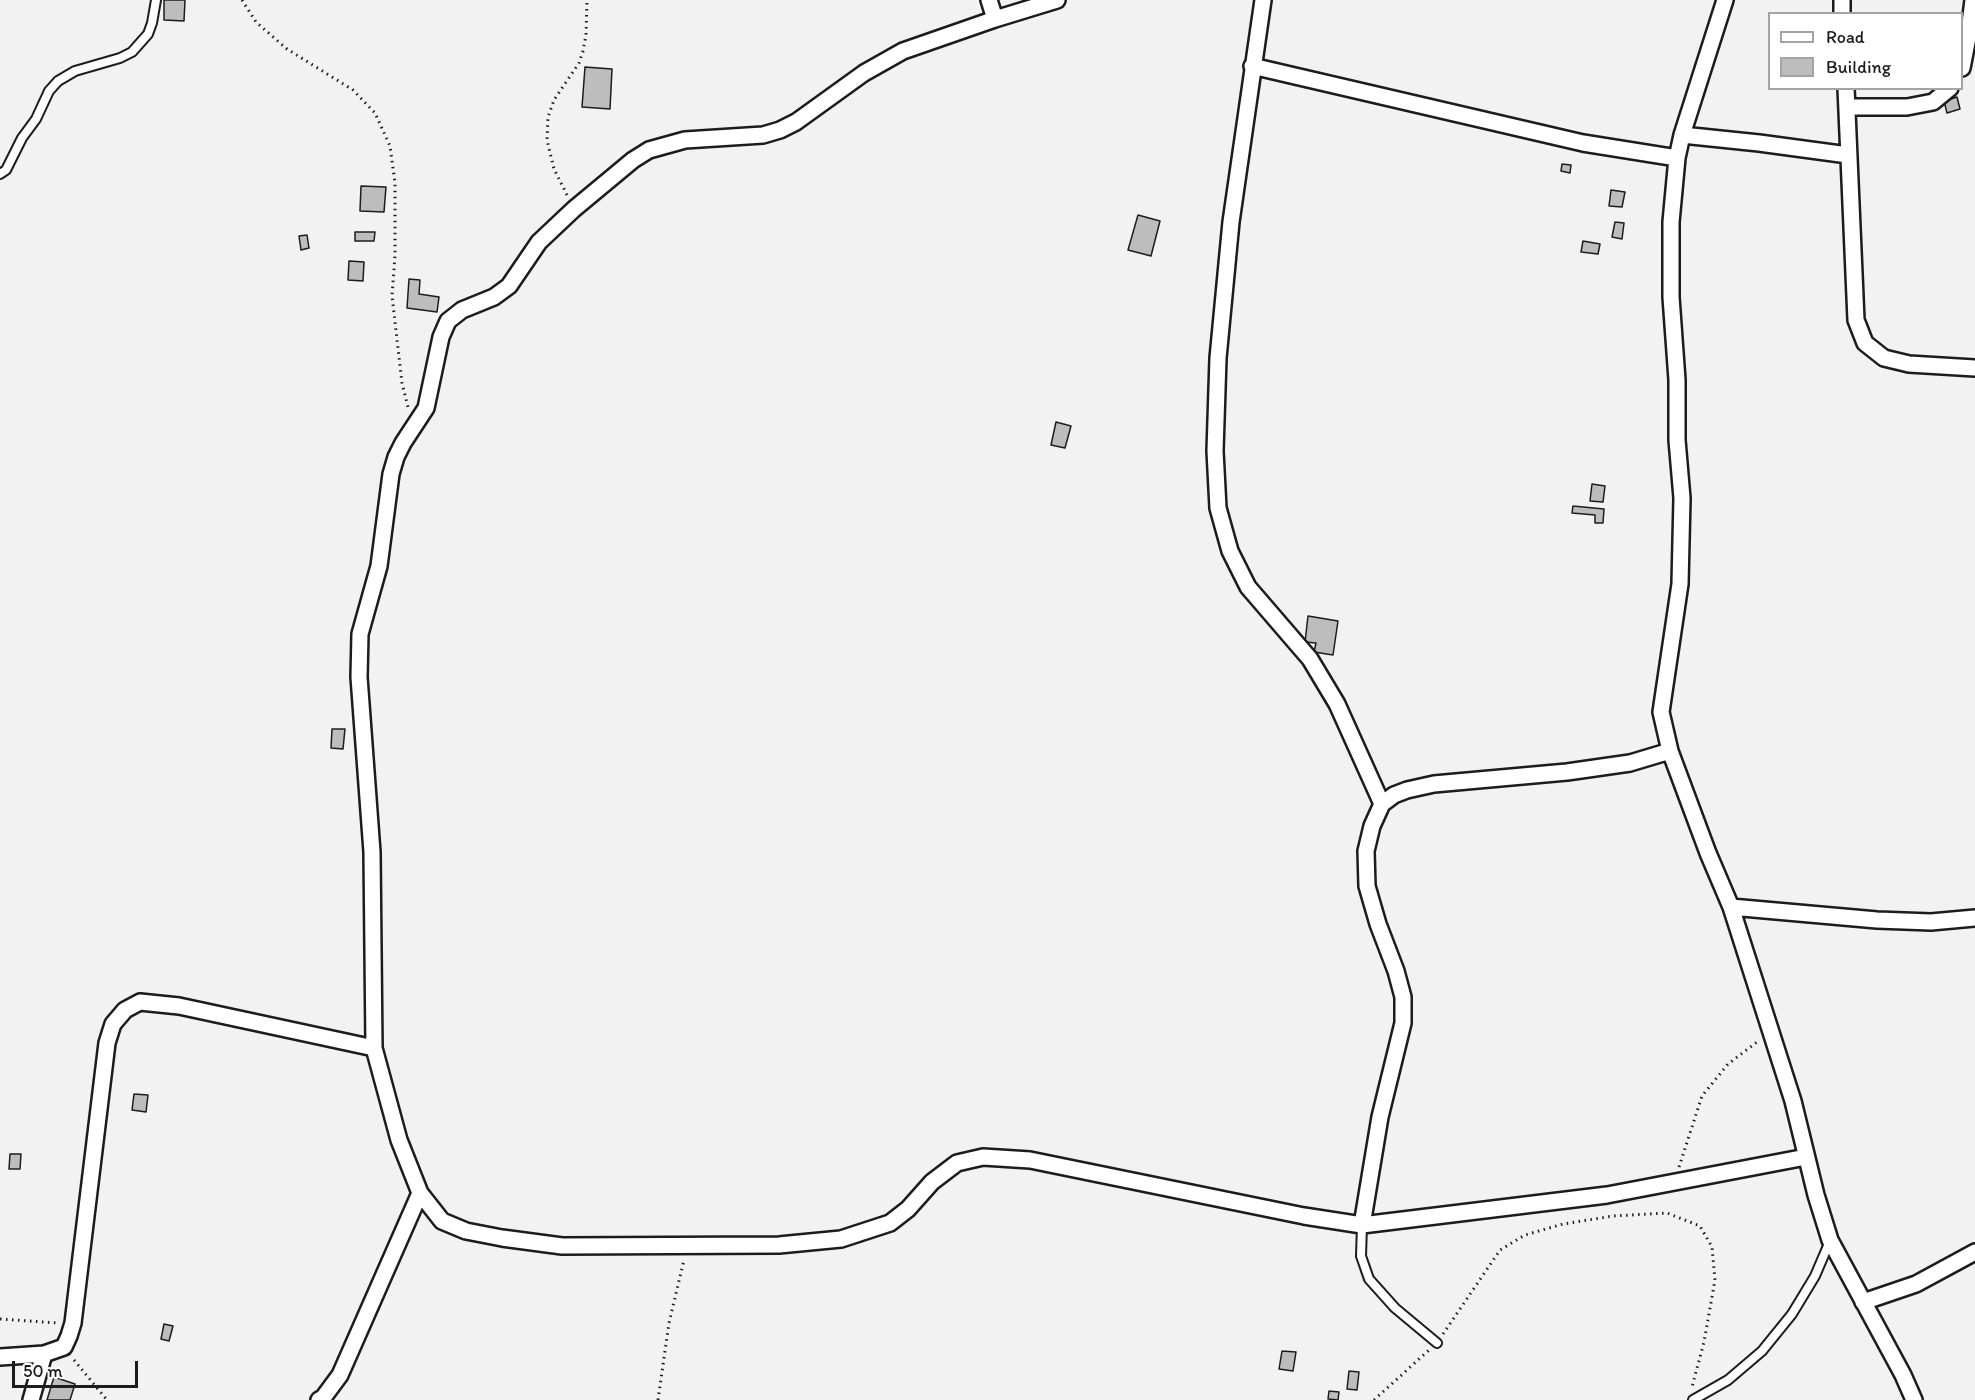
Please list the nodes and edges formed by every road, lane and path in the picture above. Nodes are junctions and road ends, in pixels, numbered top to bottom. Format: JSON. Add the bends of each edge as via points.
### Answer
{"nodes":[{"id":1,"x":156,"y":0,"type":"edge"},
{"id":2,"x":242,"y":0,"type":"edge"},
{"id":3,"x":587,"y":0,"type":"edge"},
{"id":4,"x":990,"y":0,"type":"edge"},
{"id":5,"x":1057,"y":0,"type":"edge"},
{"id":6,"x":1263,"y":0,"type":"edge"},
{"id":7,"x":1725,"y":0,"type":"edge"},
{"id":8,"x":1973,"y":0,"type":"edge"},
{"id":9,"x":995,"y":19,"type":"junction"},
{"id":10,"x":1963,"y":63,"type":"edge"},
{"id":11,"x":1252,"y":66,"type":"junction"},
{"id":12,"x":1846,"y":90,"type":"edge"},
{"id":13,"x":1948,"y":90,"type":"edge"},
{"id":14,"x":1847,"y":107,"type":"junction"},
{"id":15,"x":1682,"y":135,"type":"junction"},
{"id":16,"x":1848,"y":155,"type":"junction"},
{"id":17,"x":1677,"y":158,"type":"junction"},
{"id":18,"x":0,"y":174,"type":"edge"},
{"id":19,"x":574,"y":209,"type":"junction"},
{"id":20,"x":1975,"y":368,"type":"edge"},
{"id":21,"x":414,"y":426,"type":"junction"},
{"id":22,"x":1670,"y":751,"type":"junction"},
{"id":23,"x":1382,"y":804,"type":"junction"},
{"id":24,"x":1731,"y":908,"type":"junction"},
{"id":25,"x":1975,"y":918,"type":"edge"},
{"id":26,"x":1771,"y":1032,"type":"junction"},
{"id":27,"x":374,"y":1048,"type":"junction"},
{"id":28,"x":1806,"y":1157,"type":"junction"},
{"id":29,"x":1674,"y":1182,"type":"junction"},
{"id":30,"x":420,"y":1193,"type":"junction"},
{"id":31,"x":1362,"y":1225,"type":"junction"},
{"id":32,"x":1830,"y":1240,"type":"junction"},
{"id":33,"x":687,"y":1246,"type":"junction"},
{"id":34,"x":1975,"y":1252,"type":"edge"},
{"id":35,"x":1863,"y":1302,"type":"junction"},
{"id":36,"x":0,"y":1319,"type":"edge"},
{"id":37,"x":73,"y":1323,"type":"junction"},
{"id":38,"x":1437,"y":1342,"type":"junction"},
{"id":39,"x":64,"y":1347,"type":"junction"},
{"id":40,"x":44,"y":1354,"type":"junction"},
{"id":41,"x":0,"y":1357,"type":"edge"},
{"id":42,"x":1691,"y":1390,"type":"dead end"},
{"id":43,"x":322,"y":1399,"type":"edge"},
{"id":44,"x":31,"y":1400,"type":"edge"},
{"id":45,"x":107,"y":1400,"type":"edge"},
{"id":46,"x":658,"y":1400,"type":"edge"},
{"id":47,"x":1374,"y":1400,"type":"edge"},
{"id":48,"x":1693,"y":1400,"type":"edge"},
{"id":49,"x":1914,"y":1400,"type":"edge"}],
"edges":[{"from":1,"to":18,"type":"lane","via":[[148,34],[132,52],[75,71],[49,91],[6,170]]},
{"from":2,"to":21,"type":"path","via":[[256,22],[287,49],[353,90],[375,113],[390,146],[395,183],[392,296],[402,383]]},
{"from":3,"to":19,"type":"path","via":[[583,51],[548,117],[547,140],[554,169]]},
{"from":4,"to":9,"type":"street"},
{"from":5,"to":9,"type":"street"},
{"from":6,"to":11,"type":"street"},
{"from":7,"to":15,"type":"street"},
{"from":8,"to":10,"type":"street"},
{"from":9,"to":19,"type":"street","via":[[903,51],[780,130],[763,135],[685,140],[649,150]]},
{"from":11,"to":17,"type":"street","via":[[1572,141]]},
{"from":11,"to":23,"type":"street","via":[[1218,358],[1218,508],[1230,551],[1248,587],[1310,659],[1337,704]]},
{"from":12,"to":14,"type":"street"},
{"from":13,"to":14,"type":"street","via":[[1933,102],[1907,107]]},
{"from":14,"to":16,"type":"street"},
{"from":15,"to":16,"type":"street"},
{"from":15,"to":17,"type":"street"},
{"from":16,"to":20,"type":"street","via":[[1856,320],[1865,343],[1884,358],[1909,364]]},
{"from":17,"to":22,"type":"street","via":[[1671,222],[1671,297],[1682,498],[1680,584],[1661,712]]},
{"from":19,"to":21,"type":"street","via":[[539,242],[509,286],[448,321],[426,408]]},
{"from":21,"to":27,"type":"street","via":[[391,474],[379,566],[360,634],[359,677],[372,852]]},
{"from":22,"to":23,"type":"street","via":[[1630,763],[1567,772],[1434,784],[1407,790]]},
{"from":22,"to":24,"type":"street"},
{"from":23,"to":31,"type":"street","via":[[1366,851],[1367,886],[1396,970],[1403,998],[1403,1023],[1380,1117]]},
{"from":24,"to":25,"type":"street","via":[[1877,920],[1931,922]]},
{"from":24,"to":26,"type":"street"},
{"from":26,"to":28,"type":"street"},
{"from":26,"to":29,"type":"path","via":[[1728,1064],[1702,1096]]},
{"from":27,"to":30,"type":"street","via":[[399,1140]]},
{"from":27,"to":37,"type":"street","via":[[180,1006],[140,1002],[125,1010],[112,1024],[107,1043]]},
{"from":28,"to":29,"type":"street"},
{"from":28,"to":32,"type":"street"},
{"from":29,"to":31,"type":"street","via":[[1556,1202]]},
{"from":30,"to":33,"type":"street","via":[[442,1221],[466,1231],[562,1246]]},
{"from":30,"to":43,"type":"street","via":[[340,1375]]},
{"from":31,"to":33,"type":"street","via":[[1030,1160],[983,1157],[957,1163],[890,1223],[869,1231],[841,1239],[779,1245]]},
{"from":31,"to":38,"type":"lane","via":[[1361,1256],[1369,1279],[1395,1308]]},
{"from":32,"to":35,"type":"street"},
{"from":32,"to":48,"type":"lane","via":[[1815,1276],[1792,1314],[1762,1351],[1728,1380]]},
{"from":33,"to":46,"type":"path","via":[[669,1323]]},
{"from":34,"to":35,"type":"street","via":[[1916,1284]]},
{"from":35,"to":49,"type":"street"},
{"from":36,"to":37,"type":"path"},
{"from":37,"to":39,"type":"street"},
{"from":38,"to":42,"type":"path","via":[[1500,1251],[1525,1235],[1613,1216],[1667,1213],[1700,1226],[1712,1247],[1715,1280]]},
{"from":38,"to":47,"type":"path"},
{"from":39,"to":40,"type":"street"},
{"from":39,"to":45,"type":"path"},
{"from":40,"to":41,"type":"street"},
{"from":40,"to":44,"type":"street"}]}
